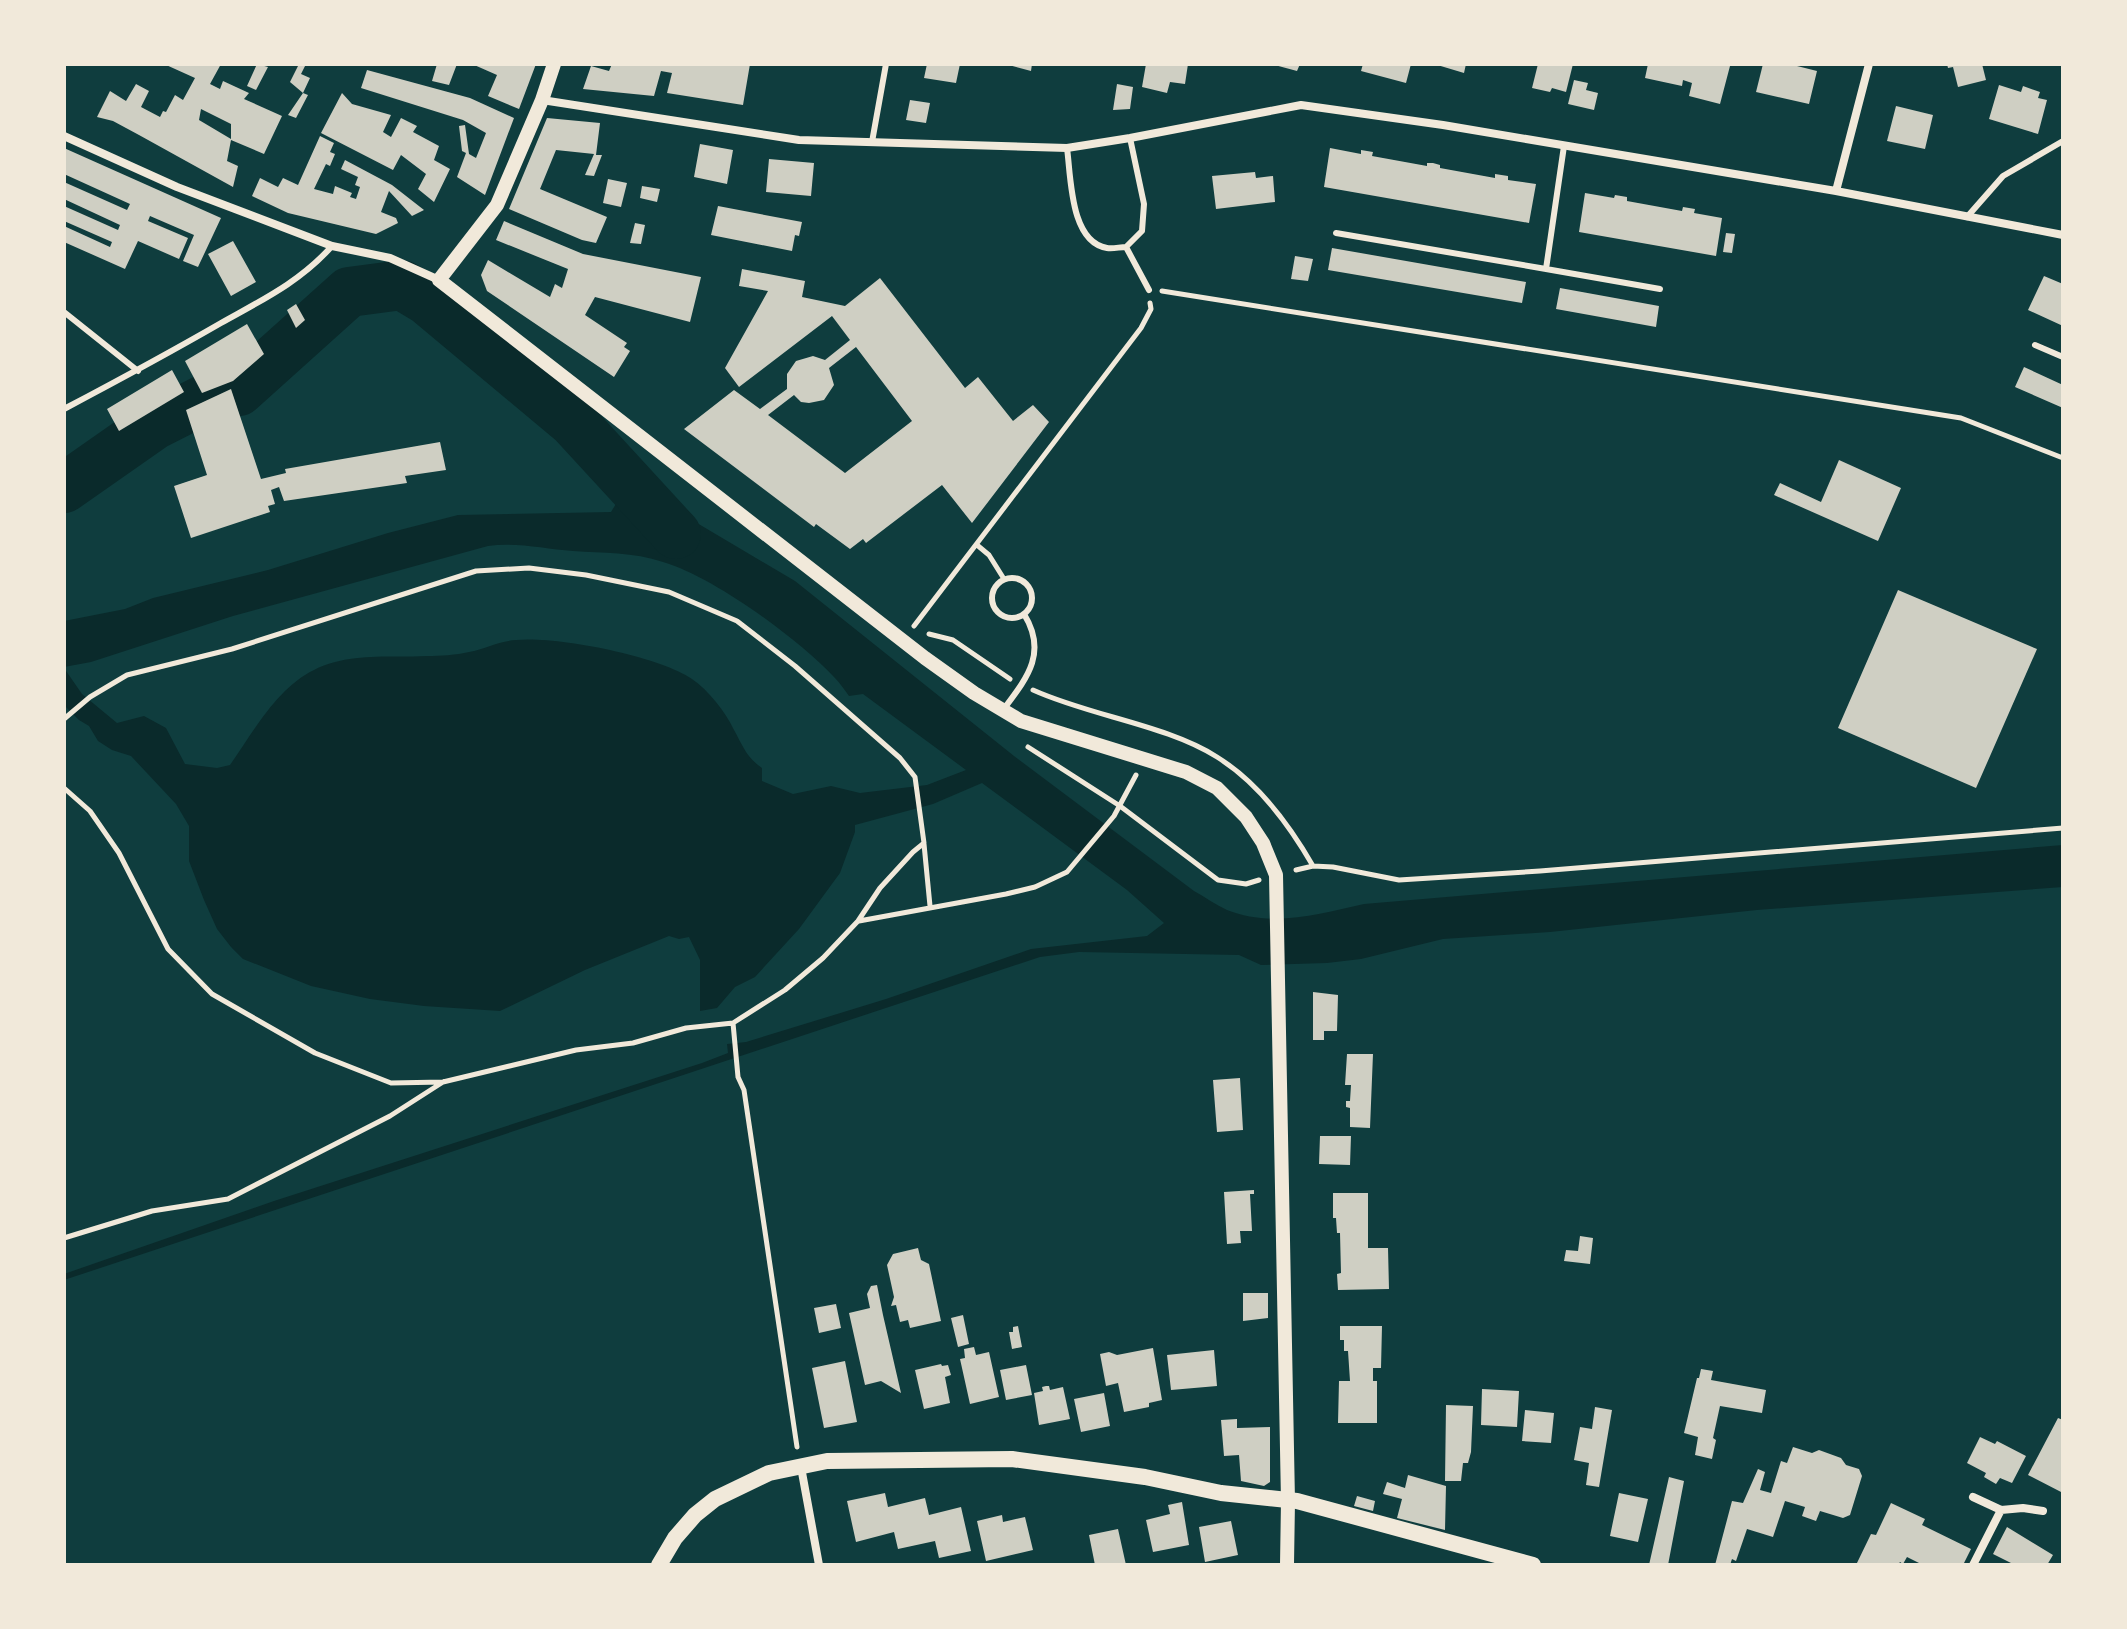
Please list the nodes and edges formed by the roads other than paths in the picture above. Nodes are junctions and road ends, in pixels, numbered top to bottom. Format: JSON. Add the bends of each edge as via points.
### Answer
{"nodes":[{"id":1,"x":554,"y":64,"type":"edge"},
{"id":2,"x":886,"y":64,"type":"edge"},
{"id":3,"x":1869,"y":64,"type":"edge"},
{"id":4,"x":542,"y":100,"type":"junction"},
{"id":5,"x":64,"y":136,"type":"edge"},
{"id":6,"x":1130,"y":138,"type":"junction"},
{"id":7,"x":2063,"y":141,"type":"edge"},
{"id":8,"x":872,"y":142,"type":"junction"},
{"id":9,"x":1564,"y":146,"type":"junction"},
{"id":10,"x":1067,"y":148,"type":"junction"},
{"id":11,"x":1836,"y":191,"type":"junction"},
{"id":12,"x":1967,"y":217,"type":"junction"},
{"id":13,"x":1336,"y":233,"type":"dead end"},
{"id":14,"x":2063,"y":235,"type":"edge"},
{"id":15,"x":332,"y":246,"type":"junction"},
{"id":16,"x":1126,"y":247,"type":"junction"},
{"id":17,"x":1546,"y":269,"type":"junction"},
{"id":18,"x":439,"y":280,"type":"junction"},
{"id":19,"x":1660,"y":289,"type":"dead end"},
{"id":20,"x":1149,"y":290,"type":"road end"},
{"id":21,"x":64,"y":312,"type":"edge"},
{"id":22,"x":2035,"y":345,"type":"dead end"},
{"id":23,"x":2063,"y":357,"type":"edge"},
{"id":24,"x":138,"y":371,"type":"junction"},
{"id":25,"x":64,"y":409,"type":"edge"},
{"id":26,"x":1024,"y":614,"type":"junction"},
{"id":27,"x":1003,"y":710,"type":"junction"},
{"id":28,"x":801,"y":1467,"type":"junction"},
{"id":29,"x":1973,"y":1497,"type":"dead end"},
{"id":30,"x":1288,"y":1501,"type":"junction"},
{"id":31,"x":2001,"y":1510,"type":"junction"},
{"id":32,"x":2043,"y":1511,"type":"dead end"},
{"id":33,"x":659,"y":1565,"type":"edge"},
{"id":34,"x":819,"y":1565,"type":"edge"},
{"id":35,"x":1287,"y":1565,"type":"edge"},
{"id":36,"x":1533,"y":1565,"type":"edge"},
{"id":37,"x":1973,"y":1565,"type":"edge"}],
"edges":[{"from":1,"to":4,"type":"street"},
{"from":2,"to":8,"type":"lane"},
{"from":3,"to":11,"type":"street"},
{"from":4,"to":8,"type":"street","via":[[799,140]]},
{"from":4,"to":18,"type":"street","via":[[497,205]]},
{"from":5,"to":15,"type":"street","via":[[177,187]]},
{"from":6,"to":9,"type":"street","via":[[1301,105]]},
{"from":6,"to":10,"type":"street"},
{"from":6,"to":16,"type":"lane","via":[[1144,204],[1142,231]]},
{"from":7,"to":12,"type":"lane","via":[[2003,176]]},
{"from":8,"to":10,"type":"street"},
{"from":9,"to":11,"type":"street"},
{"from":9,"to":17,"type":"lane"},
{"from":10,"to":16,"type":"lane","via":[[1077,222],[1104,248]]},
{"from":11,"to":12,"type":"street"},
{"from":12,"to":14,"type":"street"},
{"from":13,"to":17,"type":"lane"},
{"from":15,"to":18,"type":"street","via":[[390,258]]},
{"from":15,"to":24,"type":"lane","via":[[286,287]]},
{"from":16,"to":20,"type":"lane"},
{"from":17,"to":19,"type":"lane"},
{"from":18,"to":27,"type":"street","via":[[925,658]]},
{"from":21,"to":24,"type":"lane"},
{"from":22,"to":23,"type":"lane"},
{"from":24,"to":25,"type":"lane"},
{"from":26,"to":26,"type":"lane","via":[[1032,602],[1029,588],[1019,578],[1004,579],[993,591],[994,607],[1008,617]]},
{"from":26,"to":27,"type":"lane","via":[[1034,630],[1033,665]]},
{"from":27,"to":30,"type":"street","via":[[1021,721],[1186,772],[1217,788],[1246,817],[1276,875]]},
{"from":28,"to":30,"type":"main road","via":[[827,1461],[1012,1459]]},
{"from":28,"to":33,"type":"main road","via":[[769,1473],[715,1499],[675,1538]]},
{"from":28,"to":34,"type":"street"},
{"from":29,"to":31,"type":"street"},
{"from":30,"to":35,"type":"street"},
{"from":30,"to":36,"type":"main road"},
{"from":31,"to":32,"type":"street"},
{"from":31,"to":37,"type":"street"}]}
